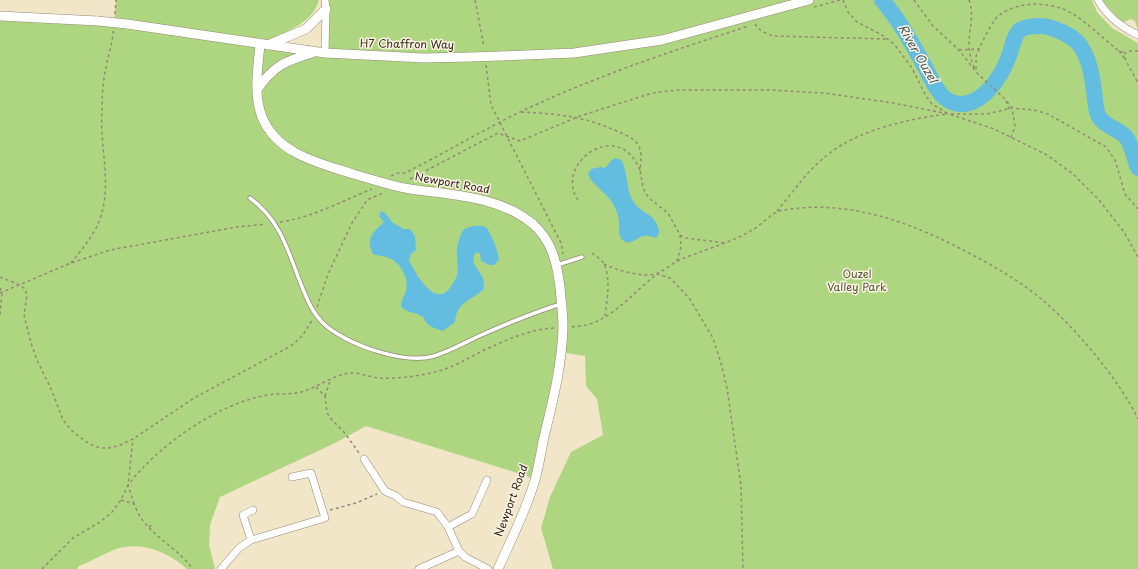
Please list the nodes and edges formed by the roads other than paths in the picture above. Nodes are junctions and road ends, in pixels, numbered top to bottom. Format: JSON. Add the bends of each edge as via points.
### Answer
{"nodes":[{"id":1,"x":325,"y":0,"type":"edge"},
{"id":2,"x":1098,"y":0,"type":"edge"},
{"id":3,"x":810,"y":4,"type":"edge"},
{"id":4,"x":326,"y":10,"type":"junction"},
{"id":5,"x":0,"y":16,"type":"edge"},
{"id":6,"x":1138,"y":35,"type":"edge"},
{"id":7,"x":264,"y":45,"type":"junction"},
{"id":8,"x":316,"y":52,"type":"junction"},
{"id":9,"x":325,"y":54,"type":"junction"},
{"id":10,"x":257,"y":90,"type":"junction"},
{"id":11,"x":250,"y":198,"type":"dead end"},
{"id":12,"x":582,"y":257,"type":"dead end"},
{"id":13,"x":561,"y":264,"type":"junction"},
{"id":14,"x":562,"y":304,"type":"junction"},
{"id":15,"x":364,"y":460,"type":"road end"},
{"id":16,"x":292,"y":477,"type":"dead end"},
{"id":17,"x":487,"y":480,"type":"dead end"},
{"id":18,"x":253,"y":510,"type":"dead end"},
{"id":19,"x":448,"y":527,"type":"junction"},
{"id":20,"x":251,"y":540,"type":"junction"},
{"id":21,"x":459,"y":551,"type":"junction"},
{"id":22,"x":221,"y":569,"type":"edge"},
{"id":23,"x":419,"y":569,"type":"edge"},
{"id":24,"x":488,"y":569,"type":"edge"},
{"id":25,"x":498,"y":569,"type":"edge"}],
"edges":[{"from":1,"to":4,"type":"street"},
{"from":2,"to":6,"type":"street","via":[[1114,20]]},
{"from":3,"to":9,"type":"street","name":"H7 Chaffron Way","bridge":true,"via":[[662,40],[574,53],[471,58]]},
{"from":4,"to":7,"type":"street","via":[[306,29]]},
{"from":4,"to":9,"type":"street"},
{"from":5,"to":7,"type":"street","name":"H7 Chaffron Way","bridge":true,"via":[[127,24]]},
{"from":7,"to":8,"type":"street","name":"H7 Chaffron Way"},
{"from":7,"to":10,"type":"street","name":"Newport Road"},
{"from":8,"to":9,"type":"street","name":"H7 Chaffron Way"},
{"from":8,"to":10,"type":"street","via":[[279,65]]},
{"from":10,"to":13,"type":"street","name":"Newport Road","via":[[262,116],[268,130],[288,148],[311,161],[385,183],[482,200],[515,212],[541,232]]},
{"from":11,"to":14,"type":"lane","via":[[267,212],[275,223],[315,314],[333,332],[363,347],[403,357],[433,357],[522,317]]},
{"from":12,"to":13,"type":"lane"},
{"from":13,"to":14,"type":"street","name":"Newport Road"},
{"from":14,"to":25,"type":"street","name":"Newport Road","via":[[563,327],[558,373],[535,480]]},
{"from":15,"to":19,"type":"street","via":[[385,491],[404,502],[437,512]]},
{"from":16,"to":20,"type":"street","via":[[311,473],[325,518]]},
{"from":17,"to":19,"type":"street","via":[[472,514]]},
{"from":18,"to":20,"type":"street","via":[[243,515]]},
{"from":19,"to":21,"type":"street"},
{"from":20,"to":22,"type":"street","via":[[239,548]]},
{"from":21,"to":23,"type":"street"},
{"from":21,"to":24,"type":"street"}]}
